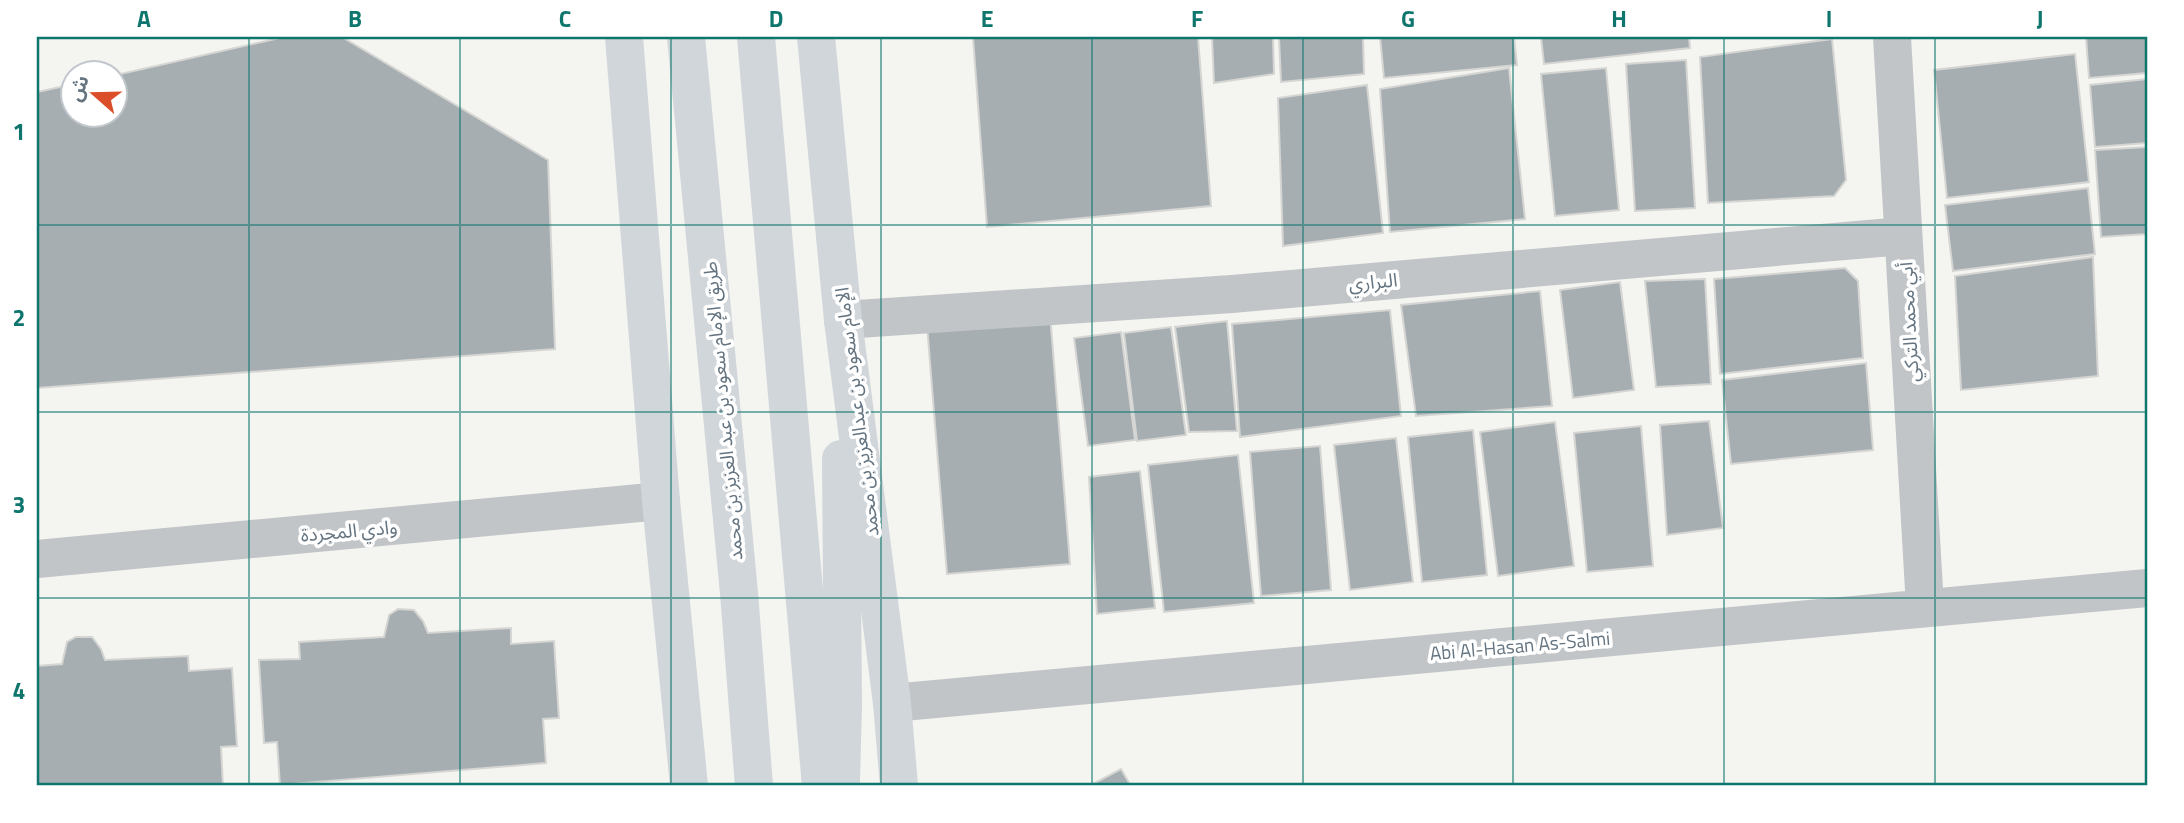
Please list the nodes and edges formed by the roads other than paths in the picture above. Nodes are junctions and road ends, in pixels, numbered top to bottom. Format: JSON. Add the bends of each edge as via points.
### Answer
{"nodes":[{"id":1,"x":624,"y":37,"type":"edge"},
{"id":2,"x":686,"y":37,"type":"edge"},
{"id":3,"x":756,"y":37,"type":"edge"},
{"id":4,"x":816,"y":37,"type":"edge"},
{"id":5,"x":1892,"y":37,"type":"edge"},
{"id":6,"x":1903,"y":236,"type":"junction"},
{"id":7,"x":843,"y":320,"type":"junction"},
{"id":8,"x":662,"y":501,"type":"junction"},
{"id":9,"x":37,"y":559,"type":"edge"},
{"id":10,"x":2147,"y":587,"type":"edge"},
{"id":11,"x":1925,"y":607,"type":"junction"},
{"id":12,"x":892,"y":703,"type":"junction"},
{"id":13,"x":689,"y":786,"type":"edge"},
{"id":14,"x":754,"y":786,"type":"edge"},
{"id":15,"x":821,"y":786,"type":"edge"},
{"id":16,"x":841,"y":786,"type":"edge"},
{"id":17,"x":899,"y":786,"type":"edge"}],
"edges":[{"from":1,"to":8,"type":"main road"},
{"from":2,"to":14,"type":"main road","name":"طريق الإمام سعود بن عبد العزيز بن محمد"},
{"from":3,"to":15,"type":"main road"},
{"from":4,"to":7,"type":"main road","name":"الإمام سعود بن عبدالعزيز بن محمد"},
{"from":5,"to":6,"type":"street","name":"أبي محمد التركي"},
{"from":6,"to":7,"type":"street","name":"البراري","via":[[1232,294]]},
{"from":6,"to":11,"type":"street","name":"أبي محمد التركي"},
{"from":7,"to":12,"type":"main road","name":"الإمام سعود بن عبدالعزيز بن محمد"},
{"from":7,"to":16,"type":"main road"},
{"from":8,"to":9,"type":"street","name":"وادي المجردة"},
{"from":8,"to":13,"type":"main road"},
{"from":10,"to":11,"type":"street","name":"Abi Al-Hasan As-Salmi"},
{"from":11,"to":12,"type":"street","name":"Abi Al-Hasan As-Salmi"},
{"from":12,"to":17,"type":"main road","name":"الإمام سعود بن عبدالعزيز بن محمد"}]}
